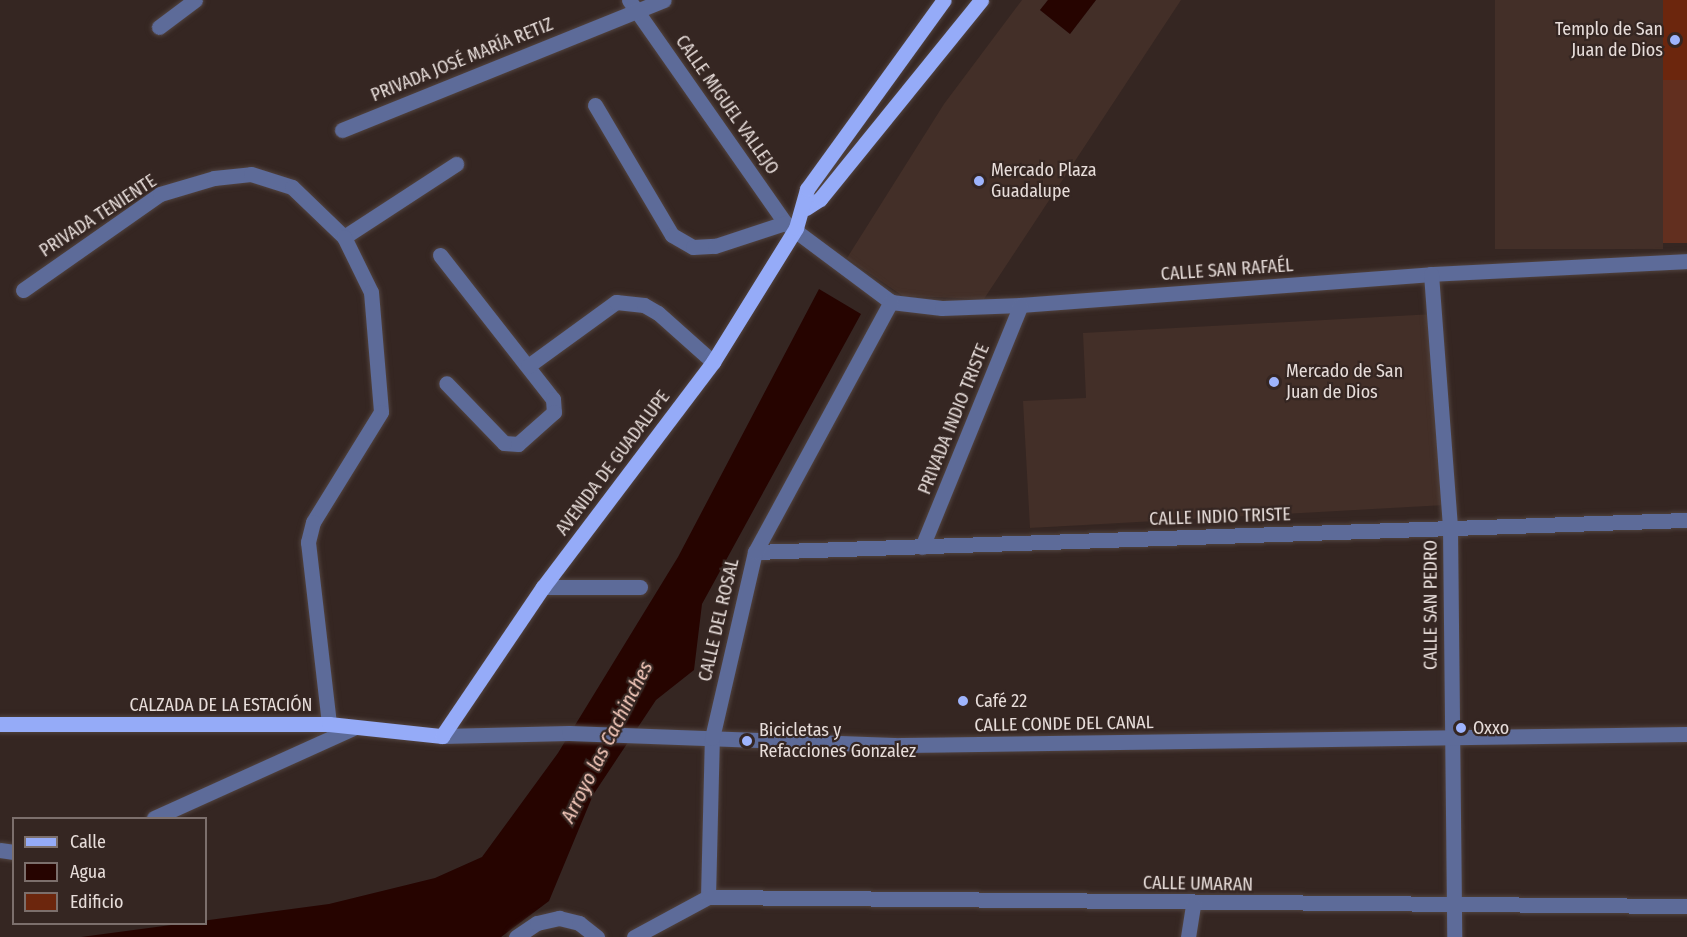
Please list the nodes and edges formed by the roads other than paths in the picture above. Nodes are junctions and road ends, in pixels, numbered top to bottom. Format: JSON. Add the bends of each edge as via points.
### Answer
{"nodes":[{"id":1,"x":195,"y":0,"type":"edge"},
{"id":2,"x":664,"y":0,"type":"edge"},
{"id":3,"x":944,"y":0,"type":"edge"},
{"id":4,"x":981,"y":0,"type":"edge"},
{"id":5,"x":633,"y":5,"type":"edge"},
{"id":6,"x":159,"y":27,"type":"dead end"},
{"id":7,"x":595,"y":105,"type":"dead end"},
{"id":8,"x":342,"y":130,"type":"dead end"},
{"id":9,"x":456,"y":164,"type":"dead end"},
{"id":10,"x":806,"y":208,"type":"junction"},
{"id":11,"x":790,"y":225,"type":"junction"},
{"id":12,"x":344,"y":237,"type":"junction"},
{"id":13,"x":440,"y":255,"type":"dead end"},
{"id":14,"x":1687,"y":261,"type":"edge"},
{"id":15,"x":1431,"y":274,"type":"junction"},
{"id":16,"x":23,"y":290,"type":"dead end"},
{"id":17,"x":886,"y":299,"type":"junction"},
{"id":18,"x":1021,"y":305,"type":"junction"},
{"id":19,"x":713,"y":362,"type":"junction"},
{"id":20,"x":528,"y":366,"type":"junction"},
{"id":21,"x":446,"y":382,"type":"dead end"},
{"id":22,"x":1687,"y":520,"type":"edge"},
{"id":23,"x":1450,"y":528,"type":"junction"},
{"id":24,"x":922,"y":547,"type":"junction"},
{"id":25,"x":755,"y":552,"type":"junction"},
{"id":26,"x":543,"y":587,"type":"junction"},
{"id":27,"x":640,"y":587,"type":"dead end"},
{"id":28,"x":0,"y":724,"type":"edge"},
{"id":29,"x":329,"y":724,"type":"junction"},
{"id":30,"x":353,"y":728,"type":"junction"},
{"id":31,"x":1687,"y":734,"type":"edge"},
{"id":32,"x":442,"y":736,"type":"junction"},
{"id":33,"x":712,"y":738,"type":"junction"},
{"id":34,"x":1451,"y":739,"type":"junction"},
{"id":35,"x":158,"y":817,"type":"edge"},
{"id":36,"x":708,"y":897,"type":"junction"},
{"id":37,"x":1193,"y":904,"type":"junction"},
{"id":38,"x":1687,"y":906,"type":"edge"},
{"id":39,"x":1454,"y":907,"type":"junction"},
{"id":40,"x":516,"y":937,"type":"edge"},
{"id":41,"x":597,"y":937,"type":"edge"},
{"id":42,"x":634,"y":937,"type":"edge"},
{"id":43,"x":1188,"y":937,"type":"edge"},
{"id":44,"x":1455,"y":937,"type":"edge"}],
"edges":[{"from":1,"to":6,"type":"street"},
{"from":2,"to":5,"type":"street","name":"PRIVADA JOSÉ MARÍA RETIZ"},
{"from":3,"to":10,"type":"main road","name":"AVENIDA DE GUADALUPE","via":[[807,189]]},
{"from":4,"to":10,"type":"main road","name":"AVENIDA DE GUADALUPE","via":[[858,154]]},
{"from":5,"to":8,"type":"street","name":"PRIVADA JOSÉ MARÍA RETIZ"},
{"from":5,"to":11,"type":"street","name":"CALLE MIGUEL VALLEJO"},
{"from":7,"to":11,"type":"street","via":[[672,235],[693,247],[715,246]]},
{"from":9,"to":12,"type":"street"},
{"from":10,"to":11,"type":"main road","name":"AVENIDA DE GUADALUPE"},
{"from":11,"to":17,"type":"street"},
{"from":11,"to":19,"type":"main road","name":"AVENIDA DE GUADALUPE"},
{"from":12,"to":16,"type":"street","name":"PRIVADA TENIENTE","via":[[292,187],[251,174],[214,178],[160,194]]},
{"from":12,"to":29,"type":"street","name":"PRIVADA TENIENTE","via":[[371,292],[381,412],[313,522],[308,542]]},
{"from":13,"to":20,"type":"street"},
{"from":14,"to":15,"type":"street","name":"CALLE SAN RAFAÉL"},
{"from":15,"to":18,"type":"street","name":"CALLE SAN RAFAÉL"},
{"from":15,"to":23,"type":"street","name":"CALLE SAN PEDRO"},
{"from":17,"to":18,"type":"street","name":"CALLE SAN RAFAÉL","via":[[942,308]]},
{"from":17,"to":25,"type":"street","name":"CALLE DEL ROSAL"},
{"from":18,"to":24,"type":"street","name":"PRIVADA INDIO TRISTE"},
{"from":19,"to":20,"type":"street","via":[[658,313],[644,305],[616,302]]},
{"from":19,"to":26,"type":"main road","name":"AVENIDA DE GUADALUPE"},
{"from":20,"to":21,"type":"street","via":[[554,399],[554,412],[518,444],[504,443]]},
{"from":22,"to":23,"type":"street","name":"CALLE INDIO TRISTE"},
{"from":23,"to":24,"type":"street","name":"CALLE INDIO TRISTE"},
{"from":23,"to":34,"type":"street","name":"CALLE SAN PEDRO"},
{"from":24,"to":25,"type":"street","name":"CALLE INDIO TRISTE"},
{"from":25,"to":33,"type":"street","name":"CALLE DEL ROSAL"},
{"from":26,"to":27,"type":"street"},
{"from":26,"to":32,"type":"main road","name":"AVENIDA DE GUADALUPE"},
{"from":28,"to":29,"type":"main road","name":"CALZADA DE LA ESTACIÓN"},
{"from":29,"to":30,"type":"main road","name":"CALZADA DE LA ESTACIÓN"},
{"from":30,"to":32,"type":"main road","name":"CALZADA DE LA ESTACIÓN"},
{"from":30,"to":35,"type":"street"},
{"from":31,"to":34,"type":"street","name":"CALLE CONDE DEL CANAL"},
{"from":32,"to":33,"type":"street","name":"CALLE CONDE DEL CANAL","via":[[569,733]]},
{"from":33,"to":34,"type":"street","name":"CALLE CONDE DEL CANAL","via":[[901,745]]},
{"from":33,"to":36,"type":"street","name":"CALLE DEL ROSAL"},
{"from":34,"to":39,"type":"street","name":"CALLE SAN PEDRO"},
{"from":36,"to":37,"type":"street","name":"CALLE UMARAN"},
{"from":36,"to":42,"type":"street"},
{"from":37,"to":39,"type":"street","name":"CALLE UMARAN"},
{"from":37,"to":43,"type":"street"},
{"from":38,"to":39,"type":"street","name":"CALLE UMARAN"},
{"from":39,"to":44,"type":"street","name":"CALLE SAN PEDRO"},
{"from":40,"to":41,"type":"street","via":[[537,923],[559,918],[579,923]]}]}
